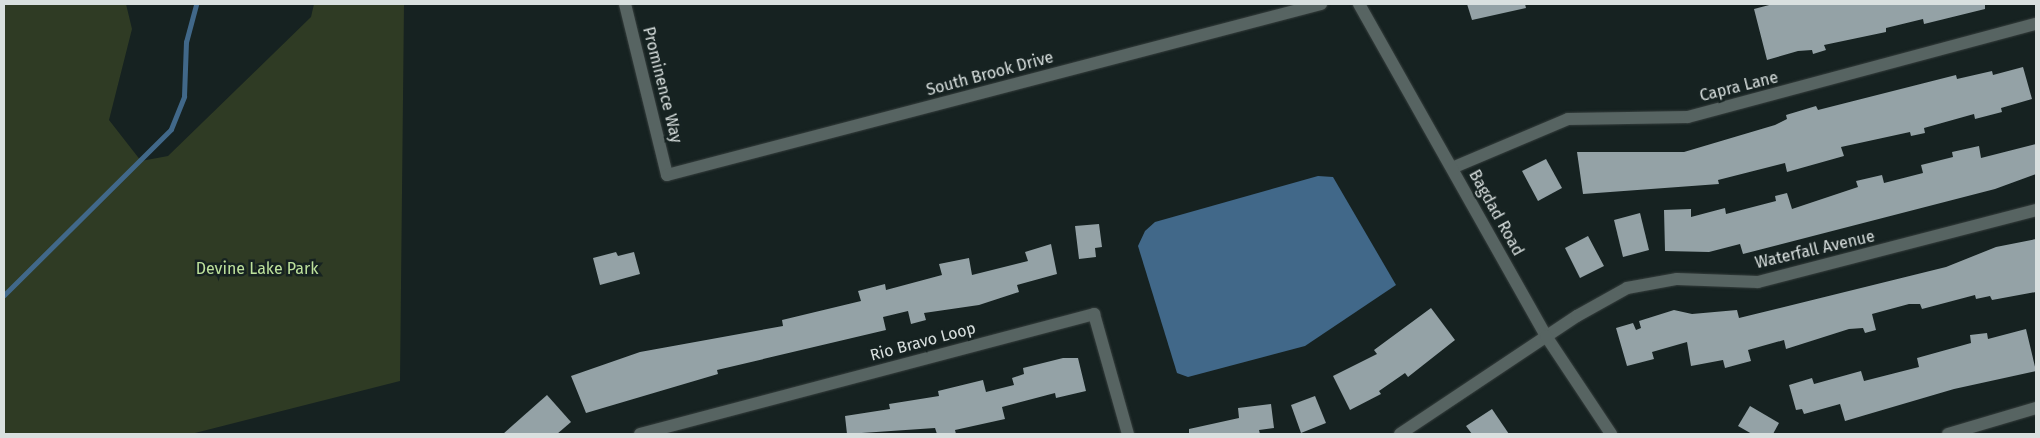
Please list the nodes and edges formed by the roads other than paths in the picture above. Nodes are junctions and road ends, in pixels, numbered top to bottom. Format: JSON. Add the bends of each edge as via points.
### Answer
{"nodes":[{"id":1,"x":625,"y":4,"type":"edge"},
{"id":2,"x":1321,"y":4,"type":"edge"},
{"id":3,"x":1359,"y":4,"type":"edge"},
{"id":4,"x":2036,"y":24,"type":"edge"},
{"id":5,"x":1452,"y":168,"type":"junction"},
{"id":6,"x":667,"y":175,"type":"joint"},
{"id":7,"x":2036,"y":210,"type":"edge"},
{"id":8,"x":1546,"y":336,"type":"junction"},
{"id":9,"x":2036,"y":410,"type":"edge"},
{"id":10,"x":1404,"y":433,"type":"edge"},
{"id":11,"x":640,"y":434,"type":"edge"},
{"id":12,"x":1128,"y":434,"type":"edge"},
{"id":13,"x":1610,"y":434,"type":"edge"},
{"id":14,"x":1948,"y":434,"type":"edge"}],
"edges":[{"from":1,"to":6,"type":"street","name":"Prominence Way"},
{"from":2,"to":6,"type":"street","name":"South Brook Drive"},
{"from":3,"to":5,"type":"street","name":"Bagdad Road"},
{"from":4,"to":5,"type":"street","name":"Capra Lane","via":[[1688,117],[1568,118]]},
{"from":5,"to":8,"type":"street","name":"Bagdad Road"},
{"from":7,"to":8,"type":"street","name":"Waterfall Avenue","via":[[1758,282],[1677,279],[1646,283],[1610,295]]},
{"from":8,"to":10,"type":"street","name":"Waterfall Avenue"},
{"from":8,"to":13,"type":"street","name":"Bagdad Road"},
{"from":9,"to":14,"type":"street"},
{"from":11,"to":12,"type":"street","name":"Rio Bravo Loop","via":[[1094,314]]}]}
